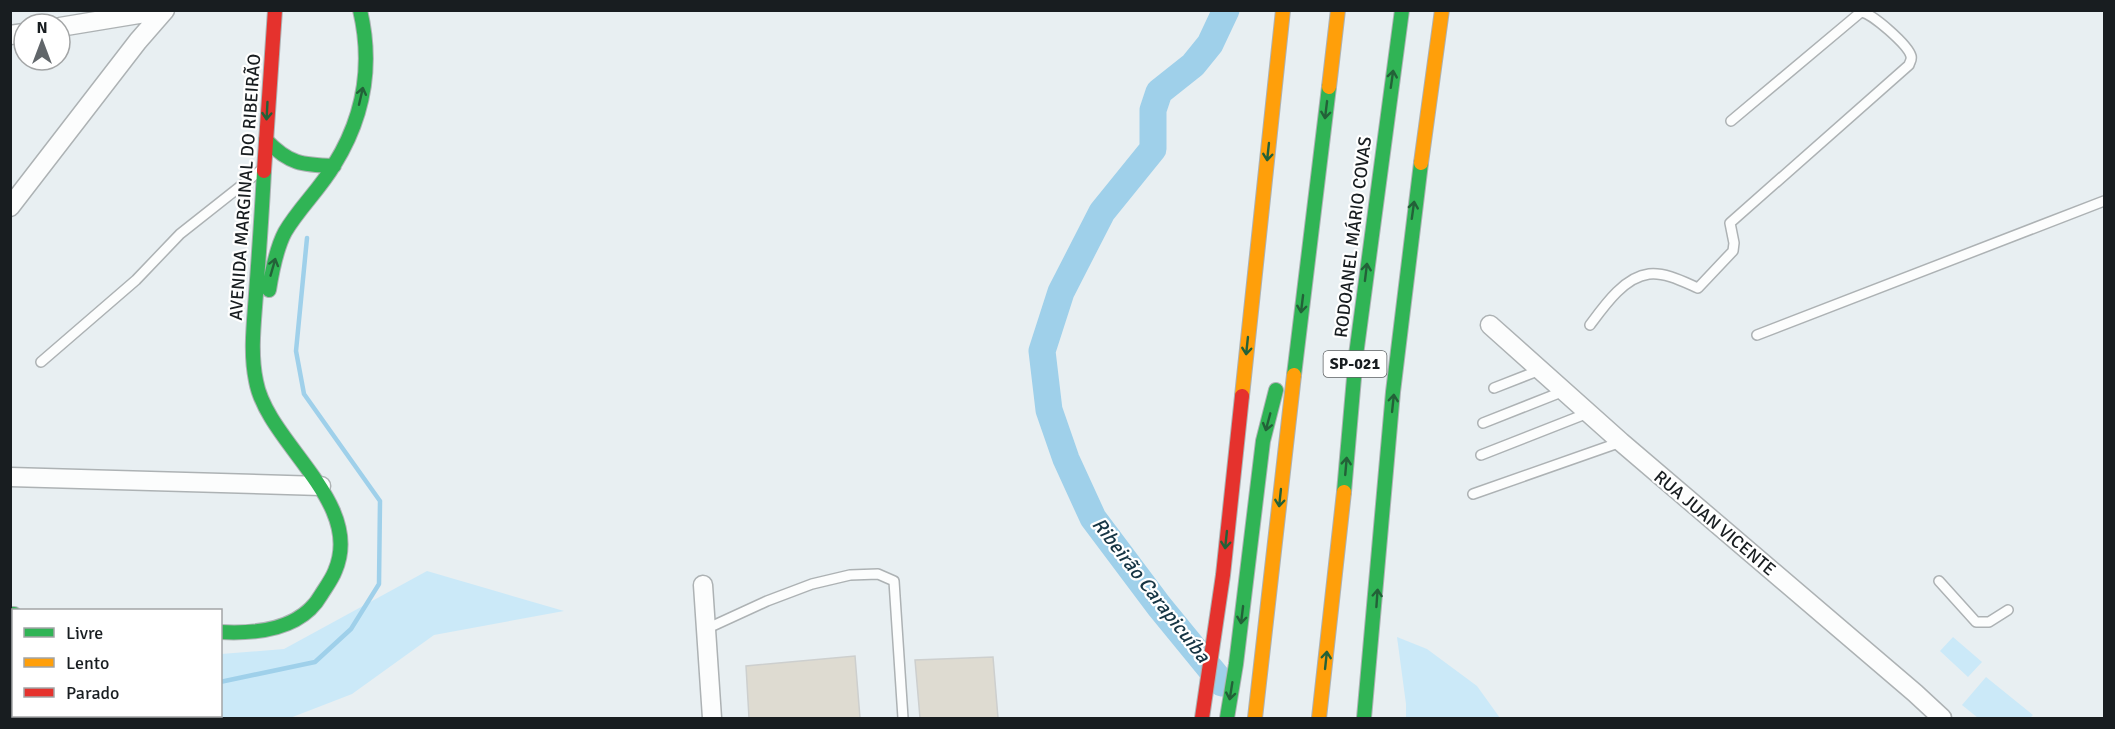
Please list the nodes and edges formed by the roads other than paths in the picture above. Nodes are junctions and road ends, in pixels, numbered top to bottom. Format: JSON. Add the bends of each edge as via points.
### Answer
{"nodes":[{"id":1,"x":164,"y":10,"type":"edge"},
{"id":2,"x":274,"y":10,"type":"edge"},
{"id":3,"x":360,"y":10,"type":"edge"},
{"id":4,"x":1283,"y":10,"type":"edge"},
{"id":5,"x":1338,"y":10,"type":"edge"},
{"id":6,"x":1402,"y":10,"type":"edge"},
{"id":7,"x":1442,"y":10,"type":"edge"},
{"id":8,"x":72,"y":25,"type":"edge"},
{"id":9,"x":1731,"y":120,"type":"dead end"},
{"id":10,"x":266,"y":140,"type":"junction"},
{"id":11,"x":334,"y":166,"type":"junction"},
{"id":12,"x":265,"y":167,"type":"junction"},
{"id":13,"x":2104,"y":201,"type":"edge"},
{"id":14,"x":10,"y":207,"type":"edge"},
{"id":15,"x":1490,"y":325,"type":"dead end"},
{"id":16,"x":1590,"y":325,"type":"dead end"},
{"id":17,"x":1757,"y":335,"type":"dead end"},
{"id":18,"x":1297,"y":348,"type":"junction"},
{"id":19,"x":41,"y":362,"type":"dead end"},
{"id":20,"x":254,"y":366,"type":"junction"},
{"id":21,"x":1540,"y":370,"type":"junction"},
{"id":22,"x":1494,"y":388,"type":"dead end"},
{"id":23,"x":1564,"y":392,"type":"junction"},
{"id":24,"x":1588,"y":413,"type":"junction"},
{"id":25,"x":1483,"y":423,"type":"dead end"},
{"id":26,"x":1621,"y":442,"type":"junction"},
{"id":27,"x":1480,"y":455,"type":"dead end"},
{"id":28,"x":10,"y":477,"type":"edge"},
{"id":29,"x":321,"y":486,"type":"junction"},
{"id":30,"x":1473,"y":494,"type":"dead end"},
{"id":31,"x":1939,"y":581,"type":"dead end"},
{"id":32,"x":703,"y":585,"type":"dead end"},
{"id":33,"x":2008,"y":610,"type":"dead end"},
{"id":34,"x":706,"y":628,"type":"junction"},
{"id":35,"x":222,"y":632,"type":"edge"},
{"id":36,"x":712,"y":718,"type":"edge"},
{"id":37,"x":903,"y":718,"type":"edge"},
{"id":38,"x":1202,"y":718,"type":"edge"},
{"id":39,"x":1227,"y":718,"type":"edge"},
{"id":40,"x":1255,"y":718,"type":"edge"},
{"id":41,"x":1320,"y":718,"type":"edge"},
{"id":42,"x":1364,"y":718,"type":"edge"},
{"id":43,"x":1942,"y":718,"type":"edge"}],
"edges":[{"from":1,"to":8,"type":"street"},
{"from":1,"to":14,"type":"street"},
{"from":2,"to":10,"type":"main road","name":"AVENIDA MARGINAL DO RIBEIRÃO","one_way":true},
{"from":11,"to":3,"type":"main road","name":"AVENIDA MARGINAL DO RIBEIRÃO","one_way":true,"via":[[354,130],[366,78]]},
{"from":4,"to":38,"type":"main road","one_way":true,"via":[[1224,563]]},
{"from":5,"to":18,"type":"main road","one_way":true},
{"from":41,"to":6,"type":"main road","name":"RODOANEL MÁRIO COVAS","number":"SP-021","one_way":true,"via":[[1356,354]]},
{"from":42,"to":7,"type":"main road","one_way":true,"via":[[1410,232]]},
{"from":9,"to":16,"type":"lane","via":[[1861,12],[1868,13],[1911,55],[1909,65],[1730,223],[1733,251],[1698,288],[1650,273],[1635,278],[1612,297]]},
{"from":10,"to":11,"type":"main road","via":[[297,165]]},
{"from":10,"to":12,"type":"main road","name":"AVENIDA MARGINAL DO RIBEIRÃO"},
{"from":20,"to":11,"type":"main road","name":"AVENIDA MARGINAL DO RIBEIRÃO","one_way":true,"via":[[272,269],[285,233]]},
{"from":12,"to":19,"type":"lane","via":[[180,234],[136,280]]},
{"from":12,"to":20,"type":"main road","name":"AVENIDA MARGINAL DO RIBEIRÃO"},
{"from":13,"to":17,"type":"lane"},
{"from":15,"to":21,"type":"street","name":"RUA JUAN VICENTE"},
{"from":18,"to":39,"type":"main road","one_way":true,"via":[[1277,386],[1263,441]]},
{"from":18,"to":40,"type":"main road","one_way":true},
{"from":20,"to":29,"type":"main road","name":"AVENIDA MARGINAL DO RIBEIRÃO","via":[[259,395]]},
{"from":21,"to":22,"type":"lane"},
{"from":21,"to":23,"type":"street","name":"RUA JUAN VICENTE"},
{"from":23,"to":24,"type":"street","name":"RUA JUAN VICENTE"},
{"from":23,"to":25,"type":"lane"},
{"from":24,"to":26,"type":"street","name":"RUA JUAN VICENTE"},
{"from":24,"to":27,"type":"lane"},
{"from":26,"to":30,"type":"lane"},
{"from":26,"to":43,"type":"street","name":"RUA JUAN VICENTE"},
{"from":28,"to":29,"type":"street"},
{"from":29,"to":35,"type":"main road","name":"AVENIDA MARGINAL DO RIBEIRÃO","via":[[337,518],[341,538],[337,567],[329,586],[310,610],[291,624],[263,632]]},
{"from":31,"to":33,"type":"lane","via":[[1976,622],[1989,622]]},
{"from":32,"to":34,"type":"street"},
{"from":34,"to":36,"type":"street"},
{"from":34,"to":37,"type":"lane","via":[[812,584],[850,575],[878,574],[894,581]]}]}
